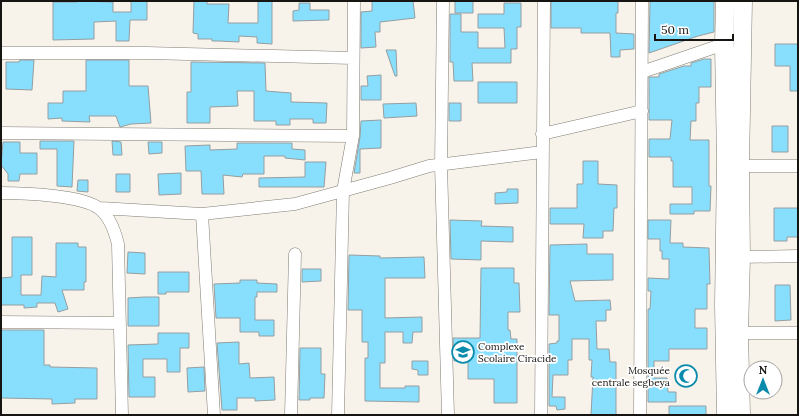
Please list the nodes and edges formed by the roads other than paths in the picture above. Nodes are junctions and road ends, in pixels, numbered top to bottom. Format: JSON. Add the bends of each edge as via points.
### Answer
{"nodes":[{"id":1,"x":354,"y":1,"type":"edge"},
{"id":2,"x":443,"y":1,"type":"edge"},
{"id":3,"x":544,"y":1,"type":"edge"},
{"id":4,"x":642,"y":1,"type":"edge"},
{"id":5,"x":725,"y":1,"type":"edge"},
{"id":6,"x":743,"y":1,"type":"edge"},
{"id":7,"x":724,"y":44,"type":"junction"},
{"id":8,"x":1,"y":53,"type":"edge"},
{"id":9,"x":353,"y":58,"type":"junction"},
{"id":10,"x":642,"y":72,"type":"junction"},
{"id":11,"x":642,"y":111,"type":"junction"},
{"id":12,"x":1,"y":134,"type":"edge"},
{"id":13,"x":542,"y":134,"type":"junction"},
{"id":14,"x":353,"y":136,"type":"junction"},
{"id":15,"x":542,"y":152,"type":"junction"},
{"id":16,"x":442,"y":165,"type":"junction"},
{"id":17,"x":740,"y":166,"type":"junction"},
{"id":18,"x":798,"y":166,"type":"edge"},
{"id":19,"x":343,"y":191,"type":"junction"},
{"id":20,"x":1,"y":193,"type":"edge"},
{"id":21,"x":100,"y":208,"type":"junction"},
{"id":22,"x":202,"y":214,"type":"junction"},
{"id":23,"x":295,"y":254,"type":"dead end"},
{"id":24,"x":741,"y":256,"type":"junction"},
{"id":25,"x":798,"y":256,"type":"edge"},
{"id":26,"x":1,"y":322,"type":"edge"},
{"id":27,"x":120,"y":323,"type":"junction"},
{"id":28,"x":738,"y":333,"type":"junction"},
{"id":29,"x":798,"y":333,"type":"edge"},
{"id":30,"x":122,"y":415,"type":"edge"},
{"id":31,"x":214,"y":415,"type":"edge"},
{"id":32,"x":291,"y":415,"type":"edge"},
{"id":33,"x":338,"y":415,"type":"edge"},
{"id":34,"x":448,"y":415,"type":"edge"},
{"id":35,"x":541,"y":415,"type":"edge"},
{"id":36,"x":640,"y":415,"type":"edge"},
{"id":37,"x":726,"y":415,"type":"edge"},
{"id":38,"x":741,"y":415,"type":"edge"}],
"edges":[{"from":1,"to":9,"type":"street"},
{"from":2,"to":16,"type":"street"},
{"from":3,"to":13,"type":"street"},
{"from":4,"to":10,"type":"street"},
{"from":5,"to":7,"type":"main road"},
{"from":6,"to":17,"type":"main road"},
{"from":7,"to":10,"type":"street"},
{"from":7,"to":37,"type":"main road"},
{"from":8,"to":9,"type":"street","via":[[147,53]]},
{"from":9,"to":14,"type":"street"},
{"from":10,"to":11,"type":"street"},
{"from":11,"to":13,"type":"street"},
{"from":11,"to":36,"type":"street"},
{"from":12,"to":14,"type":"street"},
{"from":13,"to":15,"type":"street"},
{"from":14,"to":19,"type":"street"},
{"from":15,"to":16,"type":"street"},
{"from":15,"to":35,"type":"street"},
{"from":16,"to":19,"type":"street","via":[[429,166]]},
{"from":16,"to":34,"type":"street"},
{"from":17,"to":18,"type":"street"},
{"from":17,"to":24,"type":"main road"},
{"from":19,"to":22,"type":"street","via":[[295,204]]},
{"from":19,"to":33,"type":"street"},
{"from":20,"to":21,"type":"street","via":[[78,200]]},
{"from":21,"to":22,"type":"street"},
{"from":21,"to":27,"type":"street","via":[[115,232],[118,244]]},
{"from":22,"to":31,"type":"street"},
{"from":23,"to":32,"type":"street"},
{"from":24,"to":25,"type":"street"},
{"from":24,"to":28,"type":"main road"},
{"from":26,"to":27,"type":"street"},
{"from":27,"to":30,"type":"street"},
{"from":28,"to":29,"type":"street"},
{"from":28,"to":38,"type":"main road"}]}
